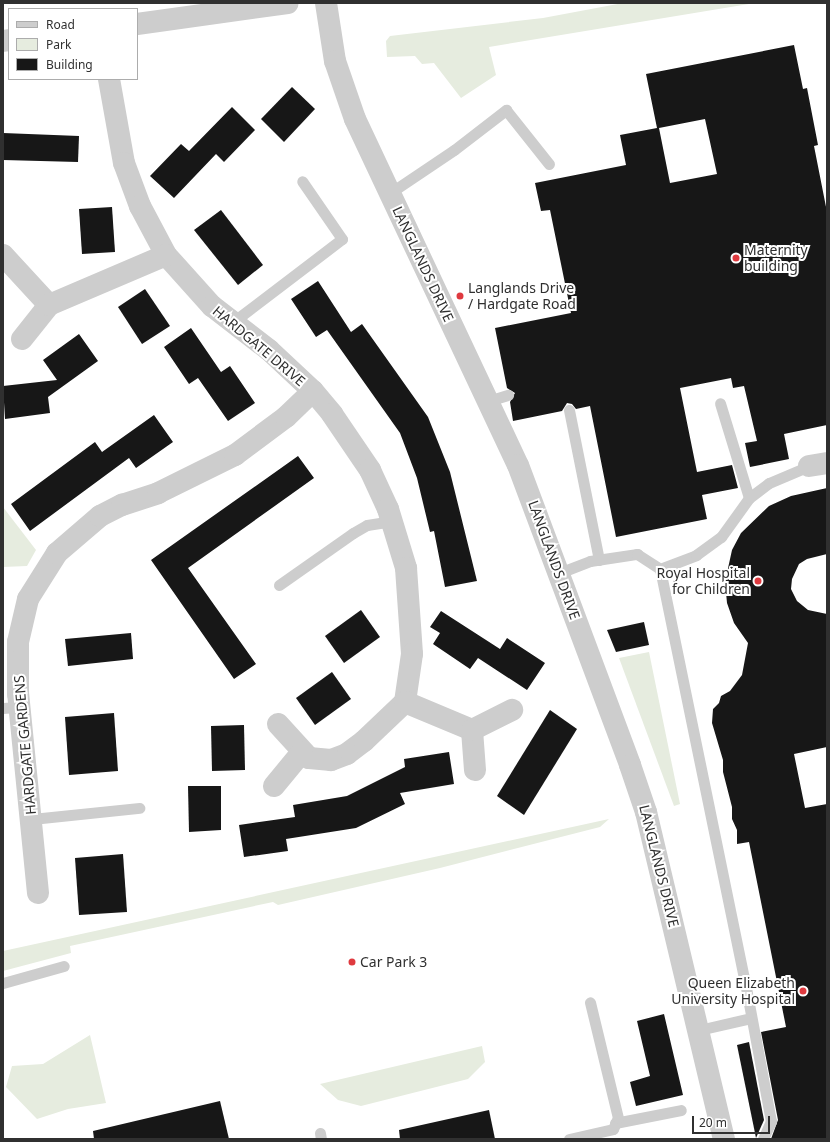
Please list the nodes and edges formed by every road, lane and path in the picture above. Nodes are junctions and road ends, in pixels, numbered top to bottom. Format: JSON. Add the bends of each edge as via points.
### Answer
{"nodes":[{"id":1,"x":288,"y":3,"type":"edge"},
{"id":2,"x":326,"y":3,"type":"edge"},
{"id":3,"x":138,"y":24,"type":"edge"},
{"id":4,"x":109,"y":80,"type":"edge"},
{"id":5,"x":549,"y":164,"type":"dead end"},
{"id":6,"x":302,"y":181,"type":"dead end"},
{"id":7,"x":390,"y":193,"type":"junction"},
{"id":8,"x":3,"y":255,"type":"edge"},
{"id":9,"x":166,"y":255,"type":"junction"},
{"id":10,"x":49,"y":305,"type":"junction"},
{"id":11,"x":234,"y":322,"type":"junction"},
{"id":12,"x":22,"y":339,"type":"dead end"},
{"id":13,"x":313,"y":391,"type":"junction"},
{"id":14,"x":720,"y":403,"type":"dead end"},
{"id":15,"x":569,"y":410,"type":"dead end"},
{"id":16,"x":818,"y":465,"type":"edge"},
{"id":17,"x":749,"y":498,"type":"junction"},
{"id":18,"x":391,"y":521,"type":"junction"},
{"id":19,"x":599,"y":560,"type":"junction"},
{"id":20,"x":660,"y":569,"type":"junction"},
{"id":21,"x":559,"y":573,"type":"junction"},
{"id":22,"x":279,"y":586,"type":"dead end"},
{"id":23,"x":405,"y":702,"type":"junction"},
{"id":24,"x":11,"y":708,"type":"edge"},
{"id":25,"x":512,"y":710,"type":"dead end"},
{"id":26,"x":278,"y":724,"type":"dead end"},
{"id":27,"x":472,"y":730,"type":"junction"},
{"id":28,"x":302,"y":752,"type":"junction"},
{"id":29,"x":475,"y":770,"type":"dead end"},
{"id":30,"x":274,"y":786,"type":"dead end"},
{"id":31,"x":139,"y":808,"type":"dead end"},
{"id":32,"x":32,"y":819,"type":"junction"},
{"id":33,"x":38,"y":893,"type":"dead end"},
{"id":34,"x":64,"y":966,"type":"dead end"},
{"id":35,"x":3,"y":983,"type":"edge"},
{"id":36,"x":590,"y":1002,"type":"dead end"},
{"id":37,"x":751,"y":1018,"type":"junction"},
{"id":38,"x":699,"y":1030,"type":"junction"},
{"id":39,"x":681,"y":1110,"type":"dead end"},
{"id":40,"x":615,"y":1123,"type":"junction"},
{"id":41,"x":569,"y":1139,"type":"edge"},
{"id":42,"x":724,"y":1139,"type":"edge"},
{"id":43,"x":763,"y":1139,"type":"edge"}],
"edges":[{"from":1,"to":3,"type":"street"},
{"from":2,"to":7,"type":"street","name":"LANGLANDS DRIVE","via":[[335,61],[355,119]]},
{"from":4,"to":9,"type":"street","name":"HARDGATE DRIVE","via":[[124,163],[140,206]]},
{"from":5,"to":7,"type":"lane","via":[[506,110],[454,150]]},
{"from":6,"to":11,"type":"lane","via":[[342,239]]},
{"from":7,"to":21,"type":"street","name":"LANGLANDS DRIVE","via":[[498,398],[518,465]]},
{"from":8,"to":10,"type":"street"},
{"from":9,"to":10,"type":"street"},
{"from":9,"to":11,"type":"street","name":"HARDGATE DRIVE","via":[[212,306]]},
{"from":10,"to":12,"type":"street"},
{"from":11,"to":13,"type":"street","name":"HARDGATE DRIVE"},
{"from":13,"to":18,"type":"street","name":"HARDGATE DRIVE","via":[[350,438],[370,470]]},
{"from":13,"to":24,"type":"street","name":"HARDGATE GARDENS","via":[[286,417],[236,455],[158,493],[100,516],[57,553],[28,599],[18,642]]},
{"from":14,"to":17,"type":"lane"},
{"from":15,"to":19,"type":"lane"},
{"from":16,"to":17,"type":"lane","via":[[769,482]]},
{"from":17,"to":20,"type":"lane","via":[[720,537],[696,555]]},
{"from":18,"to":22,"type":"lane","via":[[367,525],[353,532]]},
{"from":18,"to":23,"type":"street","name":"HARDGATE DRIVE","via":[[406,568],[411,612],[412,654]]},
{"from":19,"to":20,"type":"lane","via":[[637,554]]},
{"from":19,"to":21,"type":"lane"},
{"from":20,"to":37,"type":"lane"},
{"from":21,"to":38,"type":"street","name":"LANGLANDS DRIVE","via":[[646,812]]},
{"from":23,"to":27,"type":"street"},
{"from":23,"to":28,"type":"street","via":[[390,719],[347,754],[331,760],[309,758]]},
{"from":24,"to":32,"type":"street","name":"HARDGATE GARDENS"},
{"from":25,"to":27,"type":"street"},
{"from":26,"to":28,"type":"street"},
{"from":27,"to":29,"type":"street"},
{"from":28,"to":30,"type":"street"},
{"from":31,"to":32,"type":"lane"},
{"from":32,"to":33,"type":"street","name":"HARDGATE GARDENS"},
{"from":34,"to":35,"type":"lane"},
{"from":36,"to":40,"type":"lane","via":[[618,1118]]},
{"from":37,"to":38,"type":"lane"},
{"from":37,"to":43,"type":"lane","via":[[770,1121]]},
{"from":38,"to":42,"type":"street","name":"LANGLANDS DRIVE"},
{"from":39,"to":40,"type":"lane"},
{"from":40,"to":41,"type":"lane","via":[[613,1129],[606,1132]]}]}
